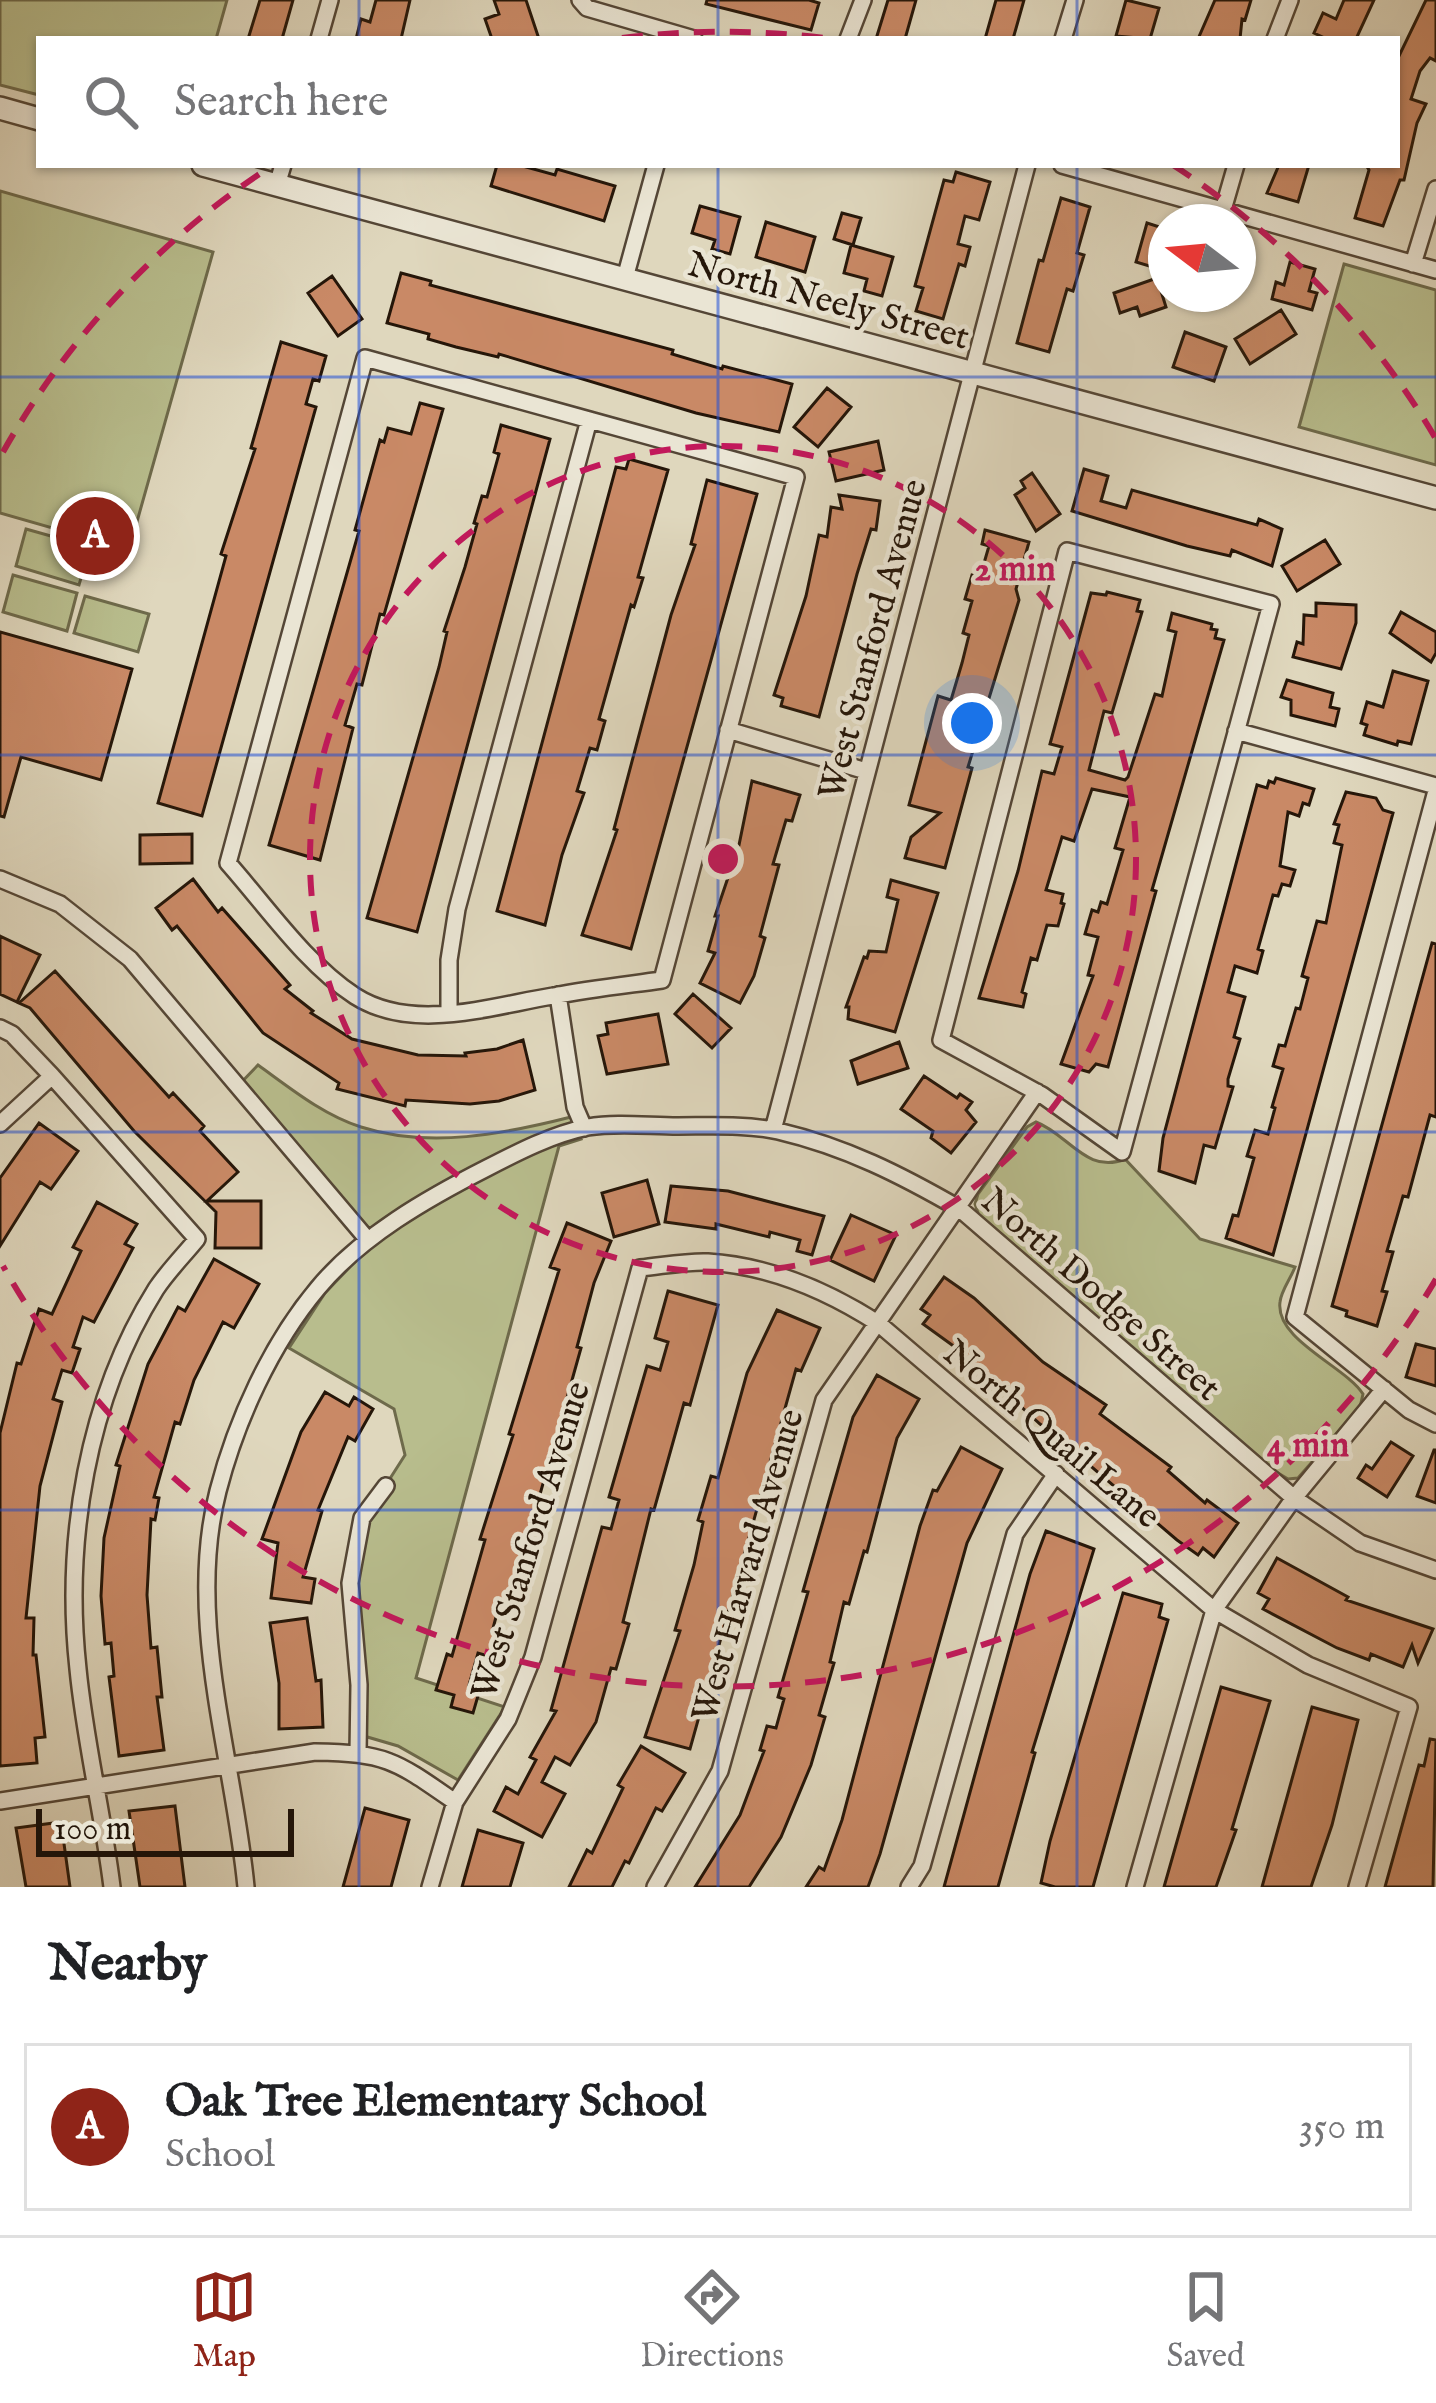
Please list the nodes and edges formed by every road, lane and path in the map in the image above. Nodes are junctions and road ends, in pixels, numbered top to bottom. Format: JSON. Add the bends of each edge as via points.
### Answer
{"nodes":[{"id":1,"x":330,"y":0,"type":"edge"},
{"id":2,"x":580,"y":0,"type":"edge"},
{"id":3,"x":862,"y":0,"type":"edge"},
{"id":4,"x":1075,"y":0,"type":"edge"},
{"id":5,"x":1290,"y":0,"type":"edge"},
{"id":6,"x":320,"y":36,"type":"edge"},
{"id":7,"x":682,"y":36,"type":"edge"},
{"id":8,"x":849,"y":36,"type":"edge"},
{"id":9,"x":1065,"y":36,"type":"edge"},
{"id":10,"x":1276,"y":36,"type":"edge"},
{"id":11,"x":0,"y":108,"type":"edge"},
{"id":12,"x":36,"y":118,"type":"edge"},
{"id":13,"x":226,"y":168,"type":"edge"},
{"id":14,"x":655,"y":168,"type":"edge"},
{"id":15,"x":1027,"y":168,"type":"edge"},
{"id":16,"x":1073,"y":168,"type":"edge"},
{"id":17,"x":1235,"y":168,"type":"edge"},
{"id":18,"x":280,"y":175,"type":"edge"},
{"id":19,"x":1436,"y":189,"type":"edge"},
{"id":20,"x":1201,"y":204,"type":"edge"},
{"id":21,"x":1224,"y":204,"type":"edge"},
{"id":22,"x":1256,"y":225,"type":"edge"},
{"id":23,"x":1413,"y":264,"type":"junction"},
{"id":24,"x":1436,"y":270,"type":"edge"},
{"id":25,"x":625,"y":278,"type":"junction"},
{"id":26,"x":973,"y":373,"type":"junction"},
{"id":27,"x":589,"y":420,"type":"junction"},
{"id":28,"x":1436,"y":498,"type":"edge"},
{"id":29,"x":728,"y":730,"type":"junction"},
{"id":30,"x":1236,"y":731,"type":"junction"},
{"id":31,"x":866,"y":771,"type":"junction"},
{"id":32,"x":1436,"y":789,"type":"edge"},
{"id":33,"x":0,"y":879,"type":"edge"},
{"id":34,"x":558,"y":995,"type":"junction"},
{"id":35,"x":449,"y":1013,"type":"junction"},
{"id":36,"x":0,"y":1028,"type":"edge"},
{"id":37,"x":52,"y":1076,"type":"junction"},
{"id":38,"x":1036,"y":1092,"type":"junction"},
{"id":39,"x":0,"y":1124,"type":"edge"},
{"id":40,"x":584,"y":1128,"type":"junction"},
{"id":41,"x":773,"y":1130,"type":"junction"},
{"id":42,"x":957,"y":1207,"type":"junction"},
{"id":43,"x":368,"y":1240,"type":"junction"},
{"id":44,"x":640,"y":1268,"type":"joint"},
{"id":45,"x":876,"y":1323,"type":"junction"},
{"id":46,"x":1384,"y":1389,"type":"junction"},
{"id":47,"x":1436,"y":1424,"type":"edge"},
{"id":48,"x":1056,"y":1474,"type":"junction"},
{"id":49,"x":386,"y":1486,"type":"dead end"},
{"id":50,"x":1294,"y":1498,"type":"junction"},
{"id":51,"x":1436,"y":1570,"type":"edge"},
{"id":52,"x":1214,"y":1610,"type":"junction"},
{"id":53,"x":358,"y":1753,"type":"junction"},
{"id":54,"x":230,"y":1766,"type":"junction"},
{"id":55,"x":98,"y":1788,"type":"junction"},
{"id":56,"x":0,"y":1801,"type":"edge"},
{"id":57,"x":454,"y":1802,"type":"junction"},
{"id":58,"x":112,"y":1887,"type":"edge"},
{"id":59,"x":246,"y":1887,"type":"edge"},
{"id":60,"x":430,"y":1887,"type":"edge"},
{"id":61,"x":655,"y":1887,"type":"edge"},
{"id":62,"x":909,"y":1887,"type":"edge"},
{"id":63,"x":1135,"y":1887,"type":"edge"},
{"id":64,"x":1357,"y":1887,"type":"edge"}],
"edges":[{"from":1,"to":6,"type":"street"},
{"from":2,"to":7,"type":"street"},
{"from":3,"to":8,"type":"street"},
{"from":4,"to":9,"type":"street"},
{"from":5,"to":10,"type":"street"},
{"from":11,"to":12,"type":"street"},
{"from":13,"to":18,"type":"street","name":"North Neely Street"},
{"from":14,"to":25,"type":"street"},
{"from":15,"to":26,"type":"street","name":"West Stanford Avenue"},
{"from":16,"to":20,"type":"street"},
{"from":17,"to":21,"type":"street"},
{"from":18,"to":25,"type":"street","name":"North Neely Street"},
{"from":19,"to":23,"type":"street"},
{"from":22,"to":23,"type":"street"},
{"from":23,"to":24,"type":"street"},
{"from":25,"to":26,"type":"street","name":"North Neely Street"},
{"from":26,"to":28,"type":"street","name":"North Neely Street"},
{"from":26,"to":31,"type":"street","name":"West Stanford Avenue"},
{"from":27,"to":29,"type":"street","via":[[796,477]]},
{"from":27,"to":35,"type":"street","via":[[457,909]]},
{"from":27,"to":35,"type":"street","via":[[364,358],[228,863],[358,998],[419,1016]]},
{"from":29,"to":31,"type":"street"},
{"from":29,"to":34,"type":"street","via":[[662,980]]},
{"from":30,"to":32,"type":"street"},
{"from":30,"to":38,"type":"street","via":[[1122,1152]]},
{"from":30,"to":38,"type":"street","via":[[1271,604],[1067,551],[941,1040]]},
{"from":31,"to":41,"type":"street","name":"West Stanford Avenue"},
{"from":32,"to":46,"type":"street","via":[[1295,1316]]},
{"from":33,"to":43,"type":"street","via":[[60,904],[130,958]]},
{"from":34,"to":35,"type":"street"},
{"from":34,"to":40,"type":"street"},
{"from":36,"to":37,"type":"street"},
{"from":37,"to":39,"type":"street"},
{"from":37,"to":55,"type":"street","via":[[197,1239],[158,1286],[123,1351],[79,1505],[77,1668]]},
{"from":38,"to":42,"type":"street","name":"West Harvard Avenue"},
{"from":40,"to":41,"type":"street","name":"North Dodge Street"},
{"from":40,"to":43,"type":"street","via":[[455,1184]]},
{"from":41,"to":42,"type":"street","name":"North Dodge Street","via":[[860,1154]]},
{"from":42,"to":45,"type":"street","name":"West Harvard Avenue"},
{"from":42,"to":50,"type":"street","name":"North Dodge Street"},
{"from":43,"to":54,"type":"street","via":[[317,1289],[279,1347],[244,1413],[217,1493],[211,1645]]},
{"from":44,"to":45,"type":"street","name":"North Quail Lane","via":[[706,1262],[771,1274],[830,1293]]},
{"from":44,"to":57,"type":"street","name":"West Stanford Avenue","via":[[532,1657],[508,1719]]},
{"from":45,"to":48,"type":"street","name":"North Quail Lane"},
{"from":45,"to":61,"type":"street","name":"West Harvard Avenue","via":[[824,1400],[720,1772]]},
{"from":46,"to":47,"type":"street"},
{"from":46,"to":50,"type":"street"},
{"from":48,"to":52,"type":"street","name":"North Quail Lane"},
{"from":48,"to":62,"type":"street","via":[[1015,1534],[922,1866]]},
{"from":49,"to":53,"type":"street","via":[[362,1518],[350,1583]]},
{"from":50,"to":51,"type":"street","name":"North Dodge Street","via":[[1360,1543]]},
{"from":50,"to":52,"type":"street"},
{"from":52,"to":63,"type":"street"},
{"from":52,"to":64,"type":"street","name":"North Quail Lane","via":[[1308,1665],[1409,1707]]},
{"from":53,"to":54,"type":"street"},
{"from":53,"to":57,"type":"street","via":[[399,1763]]},
{"from":54,"to":55,"type":"street"},
{"from":54,"to":59,"type":"street"},
{"from":55,"to":56,"type":"street"},
{"from":55,"to":58,"type":"street"},
{"from":57,"to":60,"type":"street","name":"West Stanford Avenue"}]}
